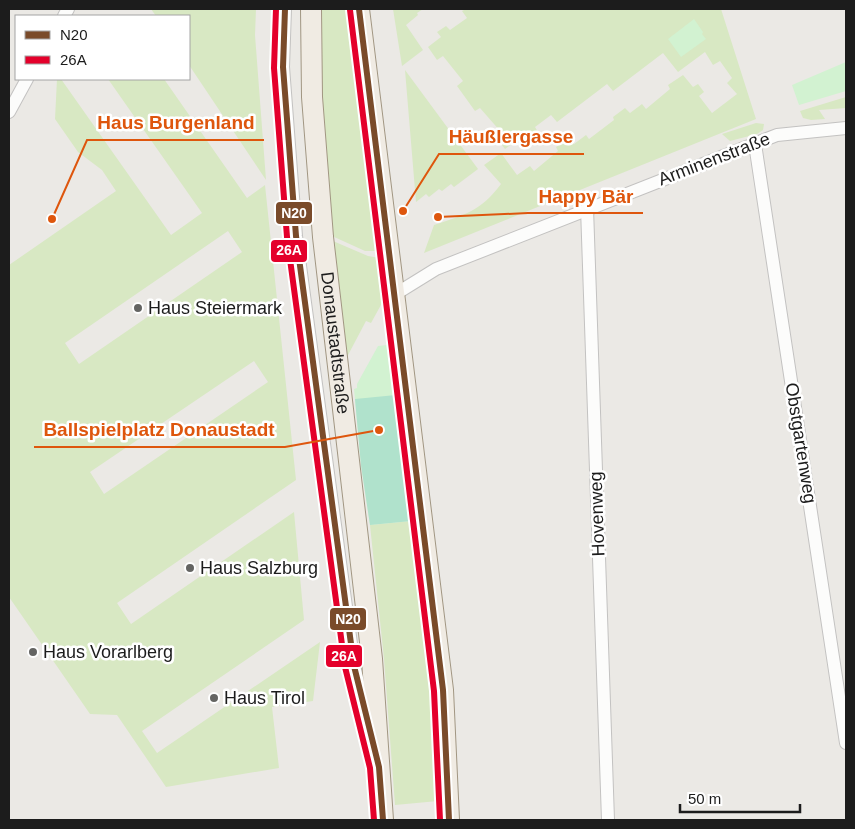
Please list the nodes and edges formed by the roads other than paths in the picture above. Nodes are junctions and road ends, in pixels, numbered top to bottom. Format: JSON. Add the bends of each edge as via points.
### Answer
{"nodes":[{"id":1,"x":286,"y":9,"type":"edge"},
{"id":2,"x":311,"y":9,"type":"edge"},
{"id":3,"x":359,"y":9,"type":"edge"},
{"id":4,"x":26,"y":80,"type":"edge"},
{"id":5,"x":9,"y":112,"type":"edge"},
{"id":6,"x":846,"y":128,"type":"edge"},
{"id":7,"x":756,"y":144,"type":"junction"},
{"id":8,"x":587,"y":208,"type":"junction"},
{"id":9,"x":394,"y":295,"type":"junction"},
{"id":10,"x":846,"y":743,"type":"edge"},
{"id":11,"x":379,"y":767,"type":"junction"},
{"id":12,"x":383,"y":820,"type":"edge"},
{"id":13,"x":449,"y":820,"type":"edge"},
{"id":14,"x":608,"y":820,"type":"edge"}],
"edges":[{"from":1,"to":11,"type":"street","name":"Donaustadtstraße","via":[[283,67],[296,236],[354,666]]},
{"from":2,"to":11,"type":"main road","name":"Donaustadtstraße","via":[[312,97],[323,237],[372,659]]},
{"from":3,"to":9,"type":"main road"},
{"from":4,"to":5,"type":"street"},
{"from":6,"to":7,"type":"street","name":"Arminenstraße","via":[[777,135]]},
{"from":7,"to":8,"type":"street","name":"Arminenstraße"},
{"from":7,"to":10,"type":"street","name":"Obstgartenweg"},
{"from":8,"to":9,"type":"street","name":"Arminenstraße","via":[[436,269]]},
{"from":8,"to":14,"type":"street","name":"Hovenweg"},
{"from":9,"to":13,"type":"main road","via":[[443,690]]},
{"from":11,"to":12,"type":"main road","name":"Donaustadtstraße"}]}
